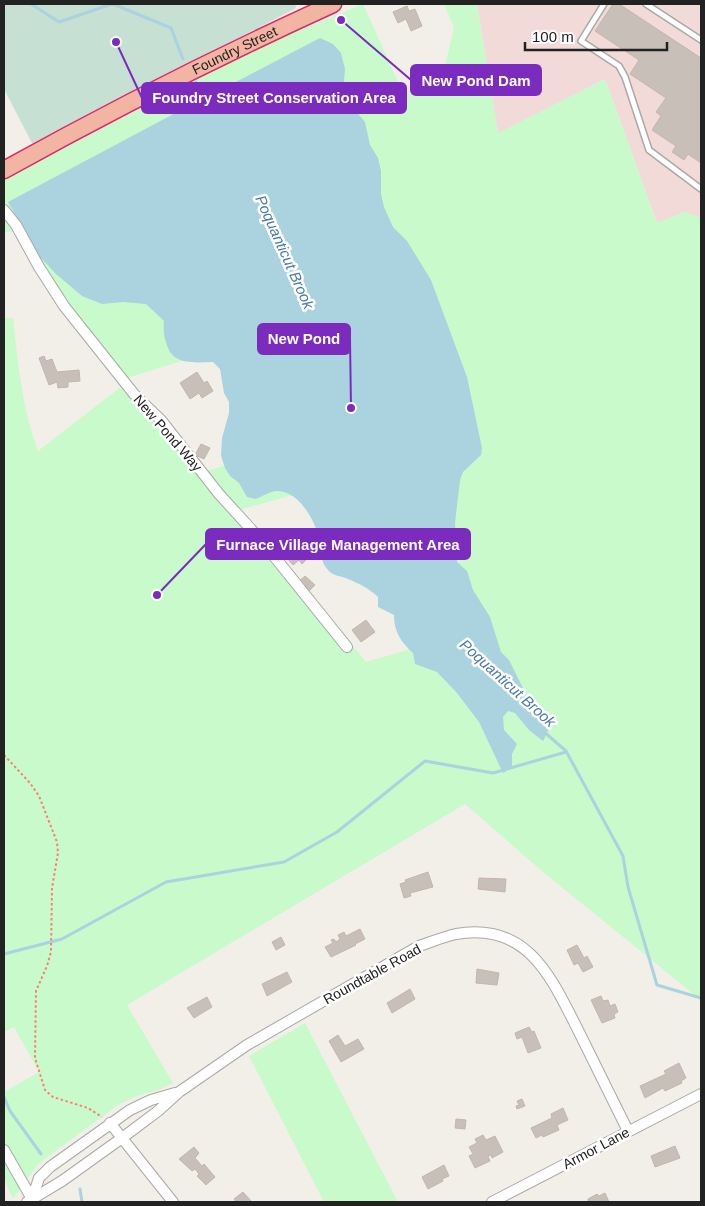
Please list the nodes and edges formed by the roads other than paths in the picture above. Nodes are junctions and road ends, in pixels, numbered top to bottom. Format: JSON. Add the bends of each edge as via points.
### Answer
{"nodes":[{"id":1,"x":333,"y":4,"type":"edge"},
{"id":2,"x":604,"y":4,"type":"edge"},
{"id":3,"x":646,"y":4,"type":"edge"},
{"id":4,"x":701,"y":40,"type":"edge"},
{"id":5,"x":4,"y":170,"type":"edge"},
{"id":6,"x":701,"y":189,"type":"edge"},
{"id":7,"x":4,"y":210,"type":"edge"},
{"id":8,"x":347,"y":647,"type":"dead end"},
{"id":9,"x":179,"y":1092,"type":"junction"},
{"id":10,"x":701,"y":1094,"type":"edge"},
{"id":11,"x":110,"y":1124,"type":"junction"},
{"id":12,"x":628,"y":1131,"type":"junction"},
{"id":13,"x":122,"y":1138,"type":"junction"},
{"id":14,"x":4,"y":1150,"type":"edge"},
{"id":15,"x":30,"y":1201,"type":"edge"},
{"id":16,"x":173,"y":1202,"type":"edge"},
{"id":17,"x":492,"y":1202,"type":"edge"}],
"edges":[{"from":1,"to":5,"type":"highway","name":"Foundry Street","via":[[253,40]]},
{"from":2,"to":6,"type":"lane","via":[[581,40],[619,66],[649,150]]},
{"from":3,"to":4,"type":"lane"},
{"from":7,"to":8,"type":"street","name":"New Pond Way","via":[[64,306]]},
{"from":9,"to":11,"type":"street","name":"Roundtable Road","via":[[140,1104]]},
{"from":9,"to":12,"type":"street","name":"Roundtable Road","via":[[247,1045],[419,946],[455,934],[485,933],[515,942],[539,962],[560,994]]},
{"from":9,"to":13,"type":"street","name":"Roundtable Road"},
{"from":10,"to":12,"type":"street","name":"Armor Lane"},
{"from":11,"to":13,"type":"street"},
{"from":11,"to":15,"type":"street","name":"Roundtable Road","via":[[50,1167],[39,1178]]},
{"from":12,"to":17,"type":"street","name":"Armor Lane"},
{"from":13,"to":15,"type":"street","name":"Roundtable Road"},
{"from":13,"to":16,"type":"street"},
{"from":14,"to":15,"type":"street"}]}
